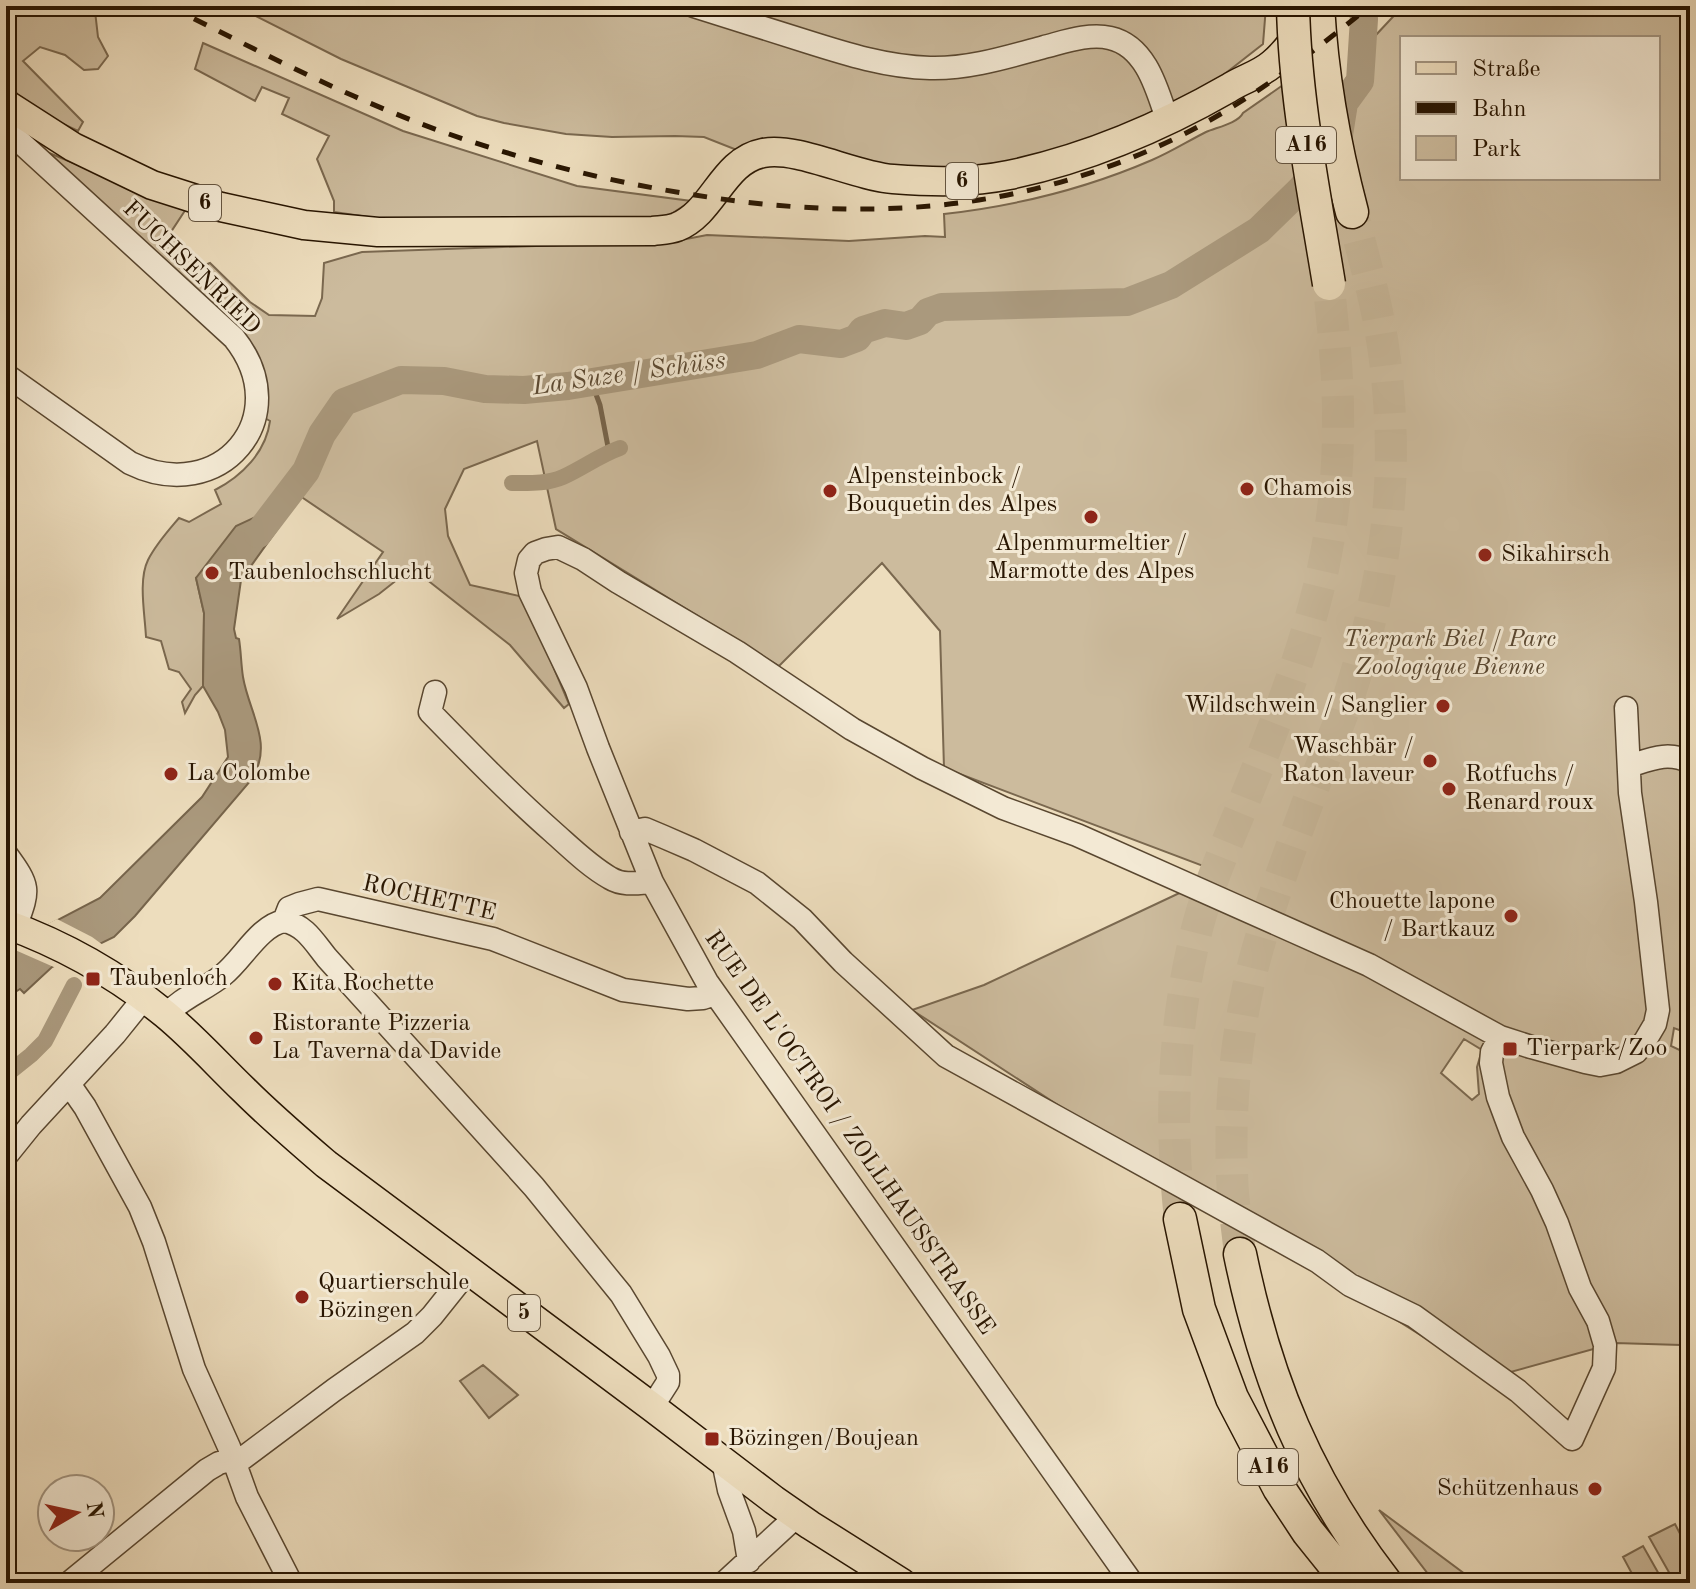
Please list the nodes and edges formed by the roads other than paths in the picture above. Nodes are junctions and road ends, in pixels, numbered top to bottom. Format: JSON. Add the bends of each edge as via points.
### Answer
{"nodes":[{"id":1,"x":694,"y":6,"type":"edge"},
{"id":2,"x":1293,"y":6,"type":"edge"},
{"id":3,"x":1317,"y":6,"type":"edge"},
{"id":4,"x":6,"y":104,"type":"edge"},
{"id":5,"x":1167,"y":119,"type":"junction"},
{"id":6,"x":6,"y":129,"type":"edge"},
{"id":7,"x":1351,"y":209,"type":"tunnel mouth"},
{"id":8,"x":1329,"y":285,"type":"tunnel mouth"},
{"id":9,"x":6,"y":375,"type":"edge"},
{"id":10,"x":435,"y":692,"type":"dead end"},
{"id":11,"x":1626,"y":708,"type":"dead end"},
{"id":12,"x":1690,"y":762,"type":"edge"},
{"id":13,"x":1629,"y":766,"type":"junction"},
{"id":14,"x":631,"y":832,"type":"junction"},
{"id":15,"x":6,"y":854,"type":"edge"},
{"id":16,"x":652,"y":882,"type":"junction"},
{"id":17,"x":284,"y":921,"type":"junction"},
{"id":18,"x":17,"y":928,"type":"edge"},
{"id":19,"x":715,"y":994,"type":"junction"},
{"id":20,"x":144,"y":998,"type":"junction"},
{"id":21,"x":166,"y":1015,"type":"junction"},
{"id":22,"x":1500,"y":1037,"type":"junction"},
{"id":23,"x":69,"y":1084,"type":"junction"},
{"id":24,"x":6,"y":1156,"type":"edge"},
{"id":25,"x":1180,"y":1219,"type":"tunnel mouth"},
{"id":26,"x":1240,"y":1254,"type":"tunnel mouth"},
{"id":27,"x":468,"y":1271,"type":"junction"},
{"id":28,"x":652,"y":1407,"type":"junction"},
{"id":29,"x":723,"y":1461,"type":"junction"},
{"id":30,"x":235,"y":1464,"type":"junction"},
{"id":31,"x":794,"y":1514,"type":"junction"},
{"id":32,"x":749,"y":1561,"type":"junction"},
{"id":33,"x":69,"y":1583,"type":"edge"},
{"id":34,"x":291,"y":1583,"type":"edge"},
{"id":35,"x":724,"y":1583,"type":"edge"},
{"id":36,"x":902,"y":1583,"type":"edge"},
{"id":37,"x":1132,"y":1583,"type":"edge"},
{"id":38,"x":1349,"y":1583,"type":"edge"},
{"id":39,"x":1386,"y":1583,"type":"edge"}],
"edges":[{"from":1,"to":5,"type":"street","via":[[872,61],[930,68],[1110,38],[1134,50],[1144,62]]},
{"from":2,"to":8,"type":"highway","number":"A16","bridge":true,"via":[[1301,110]]},
{"from":3,"to":5,"type":"main road","number":"6","via":[[1298,36],[1277,50],[1258,74]]},
{"from":3,"to":7,"type":"highway","number":"A16","via":[[1333,132]]},
{"from":4,"to":5,"type":"main road","number":"6","via":[[73,147],[152,185],[304,225],[378,232],[666,230],[694,216],[733,170],[761,153],[787,153],[878,178],[982,179],[1062,160]]},
{"from":6,"to":9,"type":"street","name":"FUCHSENRIED","via":[[234,338],[250,364],[257,401],[249,431],[226,459],[193,474],[164,475],[130,463]]},
{"from":10,"to":16,"type":"street","via":[[430,712],[552,832],[612,879]]},
{"from":11,"to":13,"type":"street","name":"RUE DE L'OCTROI / ZOLLHAUSSTRASSE"},
{"from":12,"to":13,"type":"street","via":[[1678,756],[1657,757]]},
{"from":13,"to":22,"type":"street","name":"RUE DE L'OCTROI / ZOLLHAUSSTRASSE","via":[[1655,978],[1655,1024],[1636,1052],[1600,1065]]},
{"from":14,"to":16,"type":"street","name":"RUE DE L'OCTROI / ZOLLHAUSSTRASSE"},
{"from":14,"to":22,"type":"street","name":"RUE DE L'OCTROI / ZOLLHAUSSTRASSE","via":[[576,688],[530,592],[529,560],[546,549],[558,547],[583,559],[922,768],[1369,965]]},
{"from":14,"to":22,"type":"street","via":[[645,829],[757,883],[946,1056],[1414,1316],[1518,1391],[1572,1439],[1604,1368],[1605,1345],[1557,1223],[1500,1103],[1491,1063]]},
{"from":15,"to":18,"type":"street","via":[[26,886]]},
{"from":16,"to":19,"type":"street","name":"RUE DE L'OCTROI / ZOLLHAUSSTRASSE"},
{"from":17,"to":19,"type":"street","name":"ROCHETTE","via":[[289,908],[318,899],[493,939],[623,990],[688,999]]},
{"from":17,"to":21,"type":"street","name":"ROCHETTE","via":[[267,928],[224,974]]},
{"from":17,"to":28,"type":"street","via":[[309,935],[607,1274],[668,1375]]},
{"from":18,"to":20,"type":"main road","number":"5","via":[[79,956]]},
{"from":19,"to":37,"type":"street","name":"RUE DE L'OCTROI / ZOLLHAUSSTRASSE"},
{"from":20,"to":21,"type":"main road","number":"5"},
{"from":20,"to":23,"type":"street"},
{"from":21,"to":27,"type":"main road","number":"5","via":[[281,1126]]},
{"from":23,"to":24,"type":"street"},
{"from":23,"to":30,"type":"street","via":[[146,1221],[191,1359]]},
{"from":25,"to":38,"type":"highway","number":"A16","via":[[1196,1297],[1232,1398],[1279,1488]]},
{"from":26,"to":39,"type":"highway","number":"A16","via":[[1269,1370],[1286,1414],[1330,1502]]},
{"from":27,"to":28,"type":"main road","number":"5"},
{"from":27,"to":30,"type":"street","via":[[415,1333]]},
{"from":28,"to":29,"type":"main road","number":"5"},
{"from":29,"to":31,"type":"main road","number":"5"},
{"from":29,"to":32,"type":"street"},
{"from":30,"to":33,"type":"street","via":[[224,1460],[207,1470]]},
{"from":30,"to":34,"type":"street"},
{"from":31,"to":32,"type":"street"},
{"from":31,"to":36,"type":"main road","number":"5"},
{"from":32,"to":35,"type":"street"}]}
